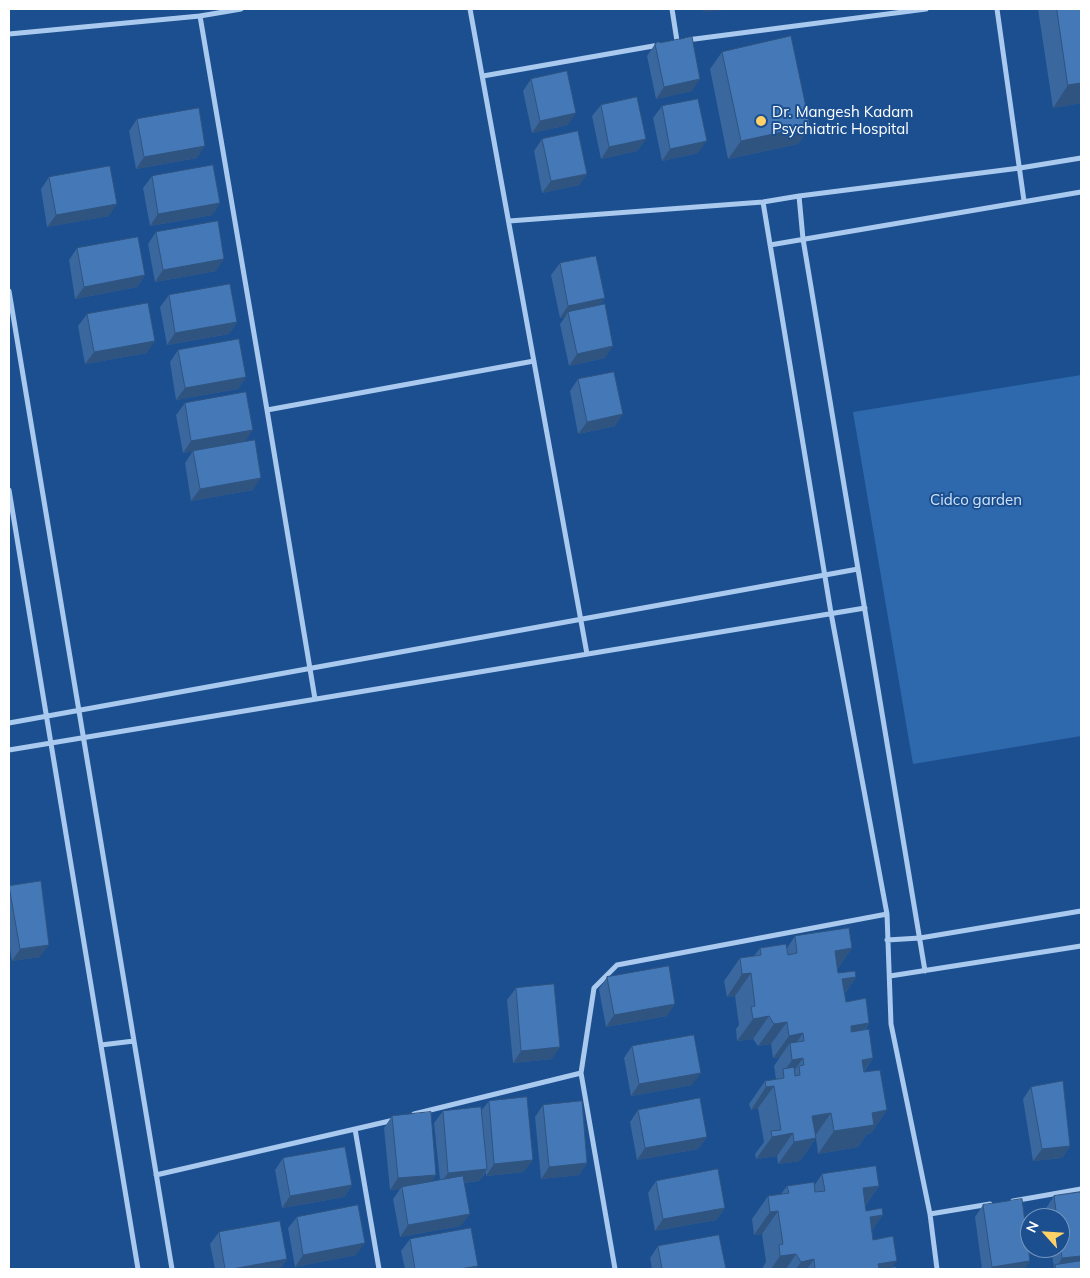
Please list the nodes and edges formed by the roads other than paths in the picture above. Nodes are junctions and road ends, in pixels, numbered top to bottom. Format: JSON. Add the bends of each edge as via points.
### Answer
{"nodes":[{"id":1,"x":241,"y":9,"type":"edge"},
{"id":2,"x":470,"y":9,"type":"edge"},
{"id":3,"x":672,"y":9,"type":"edge"},
{"id":4,"x":926,"y":9,"type":"edge"},
{"id":5,"x":998,"y":9,"type":"edge"},
{"id":6,"x":200,"y":16,"type":"junction"},
{"id":7,"x":9,"y":34,"type":"edge"},
{"id":8,"x":677,"y":42,"type":"junction"},
{"id":9,"x":482,"y":76,"type":"junction"},
{"id":10,"x":1081,"y":158,"type":"edge"},
{"id":11,"x":1020,"y":168,"type":"junction"},
{"id":12,"x":1081,"y":192,"type":"edge"},
{"id":13,"x":799,"y":196,"type":"junction"},
{"id":14,"x":1024,"y":201,"type":"junction"},
{"id":15,"x":763,"y":202,"type":"junction"},
{"id":16,"x":509,"y":221,"type":"junction"},
{"id":17,"x":804,"y":239,"type":"junction"},
{"id":18,"x":770,"y":245,"type":"junction"},
{"id":19,"x":9,"y":291,"type":"edge"},
{"id":20,"x":534,"y":361,"type":"junction"},
{"id":21,"x":266,"y":410,"type":"junction"},
{"id":22,"x":9,"y":490,"type":"edge"},
{"id":23,"x":858,"y":569,"type":"junction"},
{"id":24,"x":825,"y":575,"type":"junction"},
{"id":25,"x":865,"y":608,"type":"junction"},
{"id":26,"x":831,"y":613,"type":"junction"},
{"id":27,"x":580,"y":619,"type":"junction"},
{"id":28,"x":587,"y":654,"type":"junction"},
{"id":29,"x":309,"y":668,"type":"junction"},
{"id":30,"x":315,"y":699,"type":"junction"},
{"id":31,"x":78,"y":710,"type":"junction"},
{"id":32,"x":46,"y":716,"type":"junction"},
{"id":33,"x":9,"y":723,"type":"edge"},
{"id":34,"x":83,"y":738,"type":"junction"},
{"id":35,"x":50,"y":743,"type":"junction"},
{"id":36,"x":9,"y":750,"type":"edge"},
{"id":37,"x":1081,"y":911,"type":"edge"},
{"id":38,"x":887,"y":914,"type":"junction"},
{"id":39,"x":920,"y":938,"type":"junction"},
{"id":40,"x":887,"y":940,"type":"junction"},
{"id":41,"x":1081,"y":946,"type":"edge"},
{"id":42,"x":925,"y":971,"type":"junction"},
{"id":43,"x":890,"y":976,"type":"junction"},
{"id":44,"x":134,"y":1041,"type":"junction"},
{"id":45,"x":101,"y":1045,"type":"junction"},
{"id":46,"x":581,"y":1072,"type":"junction"},
{"id":47,"x":411,"y":1115,"type":"edge"},
{"id":48,"x":402,"y":1118,"type":"edge"},
{"id":49,"x":354,"y":1129,"type":"junction"},
{"id":50,"x":156,"y":1175,"type":"junction"},
{"id":51,"x":1081,"y":1189,"type":"edge"},
{"id":52,"x":1006,"y":1202,"type":"edge"},
{"id":53,"x":996,"y":1203,"type":"edge"},
{"id":54,"x":930,"y":1214,"type":"junction"},
{"id":55,"x":138,"y":1269,"type":"edge"},
{"id":56,"x":172,"y":1269,"type":"edge"},
{"id":57,"x":380,"y":1269,"type":"edge"},
{"id":58,"x":615,"y":1269,"type":"edge"},
{"id":59,"x":937,"y":1269,"type":"edge"}],
"edges":[{"from":1,"to":6,"type":"street"},
{"from":2,"to":9,"type":"street"},
{"from":3,"to":8,"type":"street"},
{"from":4,"to":8,"type":"street"},
{"from":5,"to":11,"type":"street"},
{"from":6,"to":7,"type":"street"},
{"from":6,"to":21,"type":"street"},
{"from":8,"to":9,"type":"street"},
{"from":9,"to":16,"type":"street"},
{"from":10,"to":11,"type":"street"},
{"from":11,"to":13,"type":"street"},
{"from":11,"to":14,"type":"street"},
{"from":12,"to":14,"type":"street"},
{"from":13,"to":15,"type":"street"},
{"from":13,"to":17,"type":"street"},
{"from":14,"to":17,"type":"street"},
{"from":15,"to":16,"type":"street"},
{"from":15,"to":18,"type":"street"},
{"from":16,"to":20,"type":"street"},
{"from":17,"to":18,"type":"street"},
{"from":17,"to":23,"type":"street"},
{"from":18,"to":24,"type":"street"},
{"from":19,"to":31,"type":"street"},
{"from":20,"to":21,"type":"street"},
{"from":20,"to":27,"type":"street"},
{"from":21,"to":29,"type":"street"},
{"from":22,"to":32,"type":"street"},
{"from":23,"to":24,"type":"street"},
{"from":23,"to":25,"type":"street"},
{"from":24,"to":26,"type":"street"},
{"from":24,"to":27,"type":"street"},
{"from":25,"to":26,"type":"street"},
{"from":25,"to":39,"type":"street"},
{"from":26,"to":28,"type":"street"},
{"from":26,"to":38,"type":"street"},
{"from":27,"to":28,"type":"street"},
{"from":27,"to":29,"type":"street"},
{"from":28,"to":30,"type":"street"},
{"from":29,"to":30,"type":"street"},
{"from":29,"to":31,"type":"street"},
{"from":30,"to":34,"type":"street"},
{"from":31,"to":32,"type":"street"},
{"from":31,"to":34,"type":"street"},
{"from":32,"to":33,"type":"street"},
{"from":32,"to":35,"type":"street"},
{"from":34,"to":35,"type":"street"},
{"from":34,"to":44,"type":"street"},
{"from":35,"to":36,"type":"street"},
{"from":35,"to":45,"type":"street"},
{"from":37,"to":39,"type":"street"},
{"from":38,"to":40,"type":"street"},
{"from":38,"to":46,"type":"street","via":[[617,965],[594,988]]},
{"from":39,"to":40,"type":"street"},
{"from":39,"to":42,"type":"street"},
{"from":40,"to":43,"type":"street"},
{"from":41,"to":42,"type":"street"},
{"from":42,"to":43,"type":"street"},
{"from":43,"to":54,"type":"street","via":[[892,1024]]},
{"from":44,"to":45,"type":"street"},
{"from":44,"to":50,"type":"street"},
{"from":45,"to":55,"type":"street"},
{"from":46,"to":47,"type":"street"},
{"from":46,"to":58,"type":"street"},
{"from":48,"to":49,"type":"street"},
{"from":49,"to":50,"type":"street"},
{"from":49,"to":57,"type":"street"},
{"from":50,"to":56,"type":"street"},
{"from":51,"to":52,"type":"street"},
{"from":53,"to":54,"type":"street"},
{"from":54,"to":59,"type":"street"}]}
